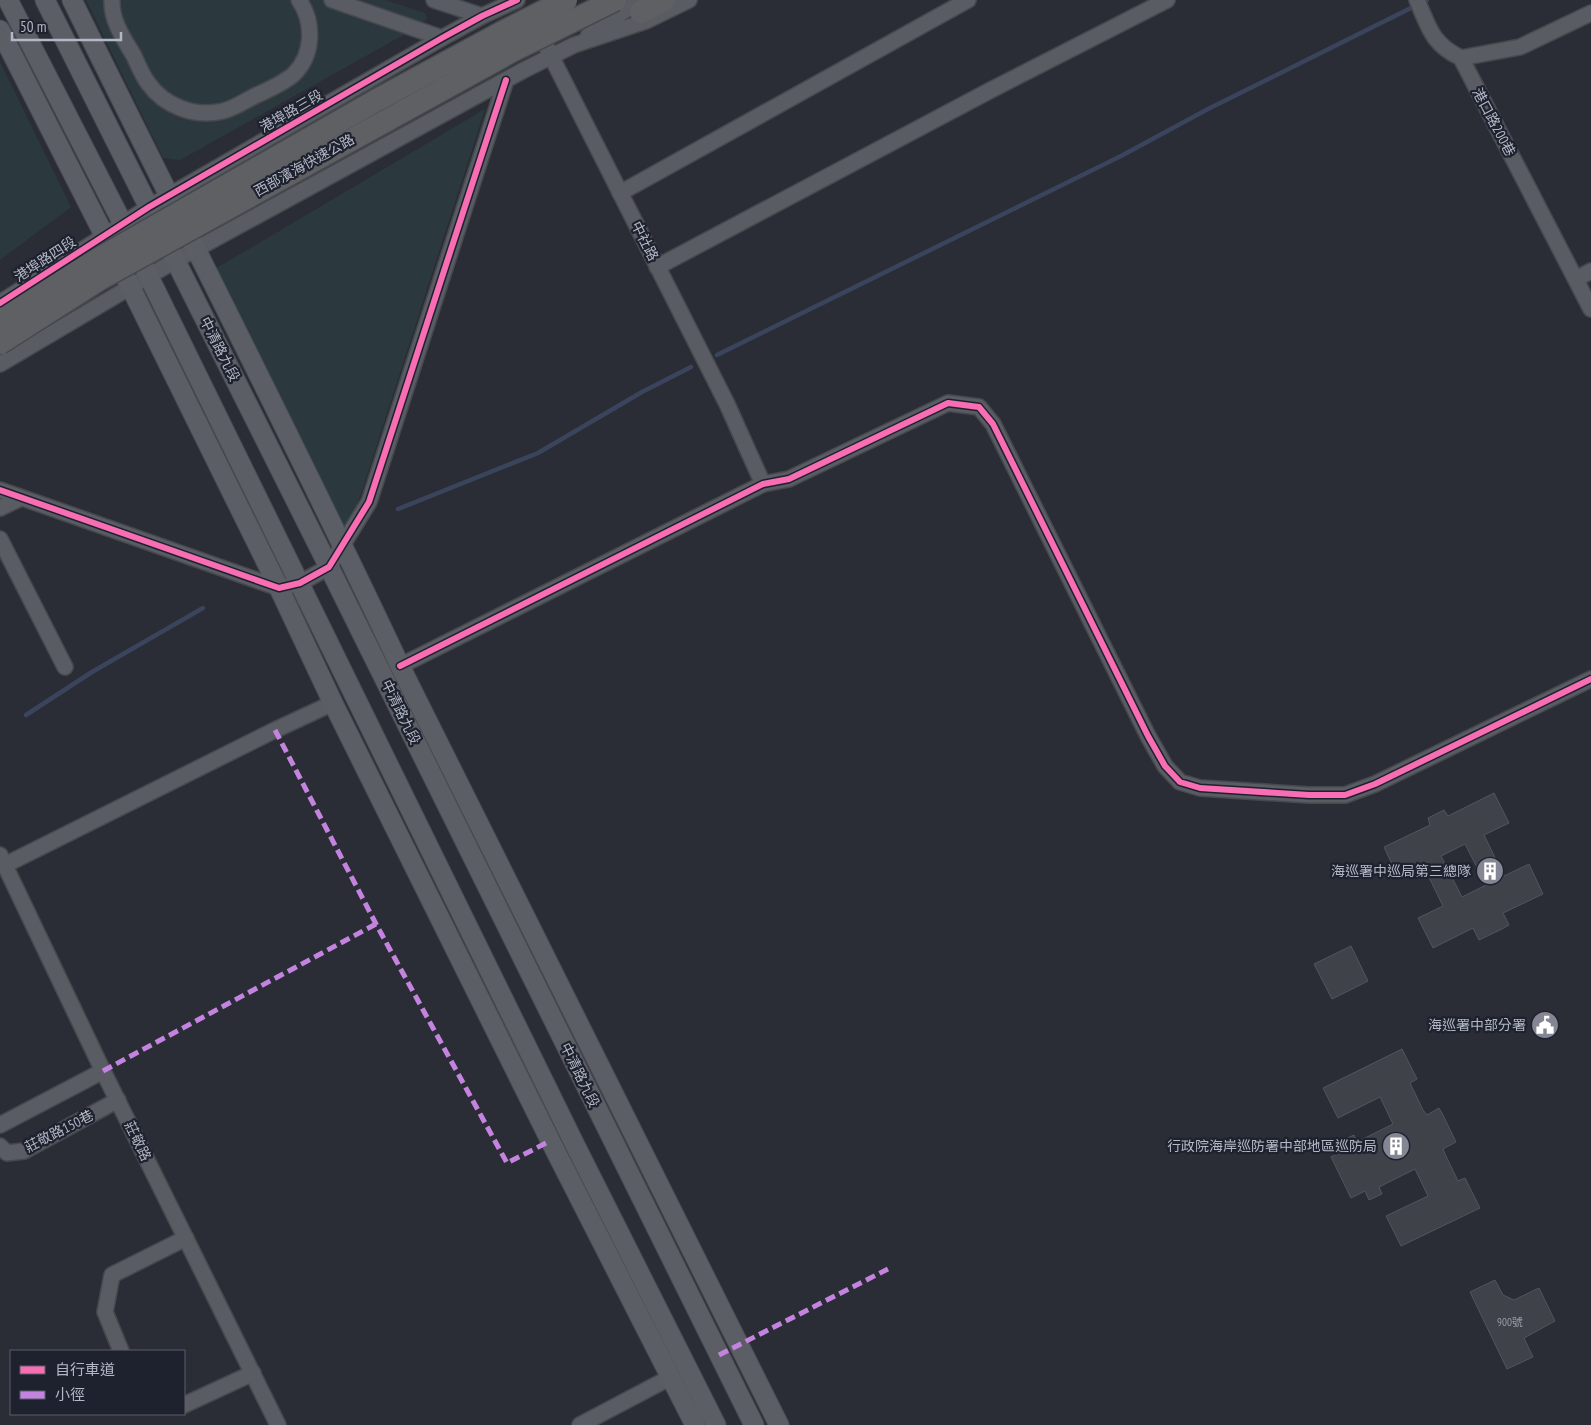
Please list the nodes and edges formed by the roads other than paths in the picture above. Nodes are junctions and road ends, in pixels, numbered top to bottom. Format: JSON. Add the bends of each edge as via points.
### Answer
{"nodes":[{"id":1,"x":8,"y":0,"type":"edge"},
{"id":2,"x":45,"y":0,"type":"edge"},
{"id":3,"x":72,"y":0,"type":"edge"},
{"id":4,"x":112,"y":0,"type":"edge"},
{"id":5,"x":299,"y":0,"type":"edge"},
{"id":6,"x":332,"y":0,"type":"edge"},
{"id":7,"x":434,"y":0,"type":"edge"},
{"id":8,"x":505,"y":0,"type":"edge"},
{"id":9,"x":542,"y":0,"type":"edge"},
{"id":10,"x":566,"y":0,"type":"edge"},
{"id":11,"x":615,"y":0,"type":"edge"},
{"id":12,"x":664,"y":0,"type":"edge"},
{"id":13,"x":689,"y":0,"type":"edge"},
{"id":14,"x":968,"y":0,"type":"edge"},
{"id":15,"x":1167,"y":0,"type":"edge"},
{"id":16,"x":1417,"y":0,"type":"edge"},
{"id":17,"x":522,"y":2,"type":"edge"},
{"id":18,"x":640,"y":6,"type":"edge"},
{"id":19,"x":1591,"y":13,"type":"edge"},
{"id":20,"x":487,"y":14,"type":"junction"},
{"id":21,"x":0,"y":30,"type":"edge"},
{"id":22,"x":442,"y":38,"type":"junction"},
{"id":23,"x":574,"y":45,"type":"junction"},
{"id":24,"x":551,"y":56,"type":"junction"},
{"id":25,"x":1461,"y":58,"type":"junction"},
{"id":26,"x":506,"y":80,"type":"junction"},
{"id":27,"x":620,"y":193,"type":"junction"},
{"id":28,"x":168,"y":196,"type":"junction"},
{"id":29,"x":149,"y":207,"type":"junction"},
{"id":30,"x":123,"y":224,"type":"junction"},
{"id":31,"x":104,"y":236,"type":"junction"},
{"id":32,"x":196,"y":250,"type":"junction"},
{"id":33,"x":176,"y":260,"type":"junction"},
{"id":34,"x":657,"y":267,"type":"junction"},
{"id":35,"x":1591,"y":271,"type":"edge"},
{"id":36,"x":148,"y":276,"type":"junction"},
{"id":37,"x":1576,"y":278,"type":"junction"},
{"id":38,"x":130,"y":286,"type":"junction"},
{"id":39,"x":0,"y":303,"type":"edge"},
{"id":40,"x":1591,"y":309,"type":"edge"},
{"id":41,"x":0,"y":321,"type":"edge"},
{"id":42,"x":0,"y":342,"type":"edge"},
{"id":43,"x":0,"y":364,"type":"edge"},
{"id":44,"x":763,"y":484,"type":"junction"},
{"id":45,"x":0,"y":490,"type":"edge"},
{"id":46,"x":21,"y":498,"type":"junction"},
{"id":47,"x":0,"y":508,"type":"edge"},
{"id":48,"x":0,"y":539,"type":"edge"},
{"id":49,"x":343,"y":544,"type":"junction"},
{"id":50,"x":329,"y":567,"type":"junction"},
{"id":51,"x":300,"y":583,"type":"junction"},
{"id":52,"x":279,"y":588,"type":"junction"},
{"id":53,"x":400,"y":666,"type":"junction"},
{"id":54,"x":65,"y":667,"type":"dead end"},
{"id":55,"x":1591,"y":679,"type":"edge"},
{"id":56,"x":333,"y":703,"type":"junction"},
{"id":57,"x":3,"y":860,"type":"edge"},
{"id":58,"x":103,"y":1071,"type":"junction"},
{"id":59,"x":118,"y":1100,"type":"junction"},
{"id":60,"x":0,"y":1125,"type":"edge"},
{"id":61,"x":0,"y":1146,"type":"edge"},
{"id":62,"x":186,"y":1238,"type":"junction"},
{"id":63,"x":121,"y":1350,"type":"edge"},
{"id":64,"x":253,"y":1373,"type":"junction"},
{"id":65,"x":671,"y":1377,"type":"junction"},
{"id":66,"x":185,"y":1405,"type":"edge"},
{"id":67,"x":278,"y":1425,"type":"edge"},
{"id":68,"x":580,"y":1425,"type":"edge"},
{"id":69,"x":695,"y":1425,"type":"edge"},
{"id":70,"x":716,"y":1425,"type":"edge"},
{"id":71,"x":754,"y":1425,"type":"edge"},
{"id":72,"x":779,"y":1425,"type":"edge"}],
"edges":[{"from":1,"to":30,"type":"main road"},
{"from":2,"to":29,"type":"main road","name":"中清路九段"},
{"from":3,"to":28,"type":"main road","name":"中清路九段"},
{"from":4,"to":5,"type":"street","via":[[113,16],[148,83],[166,100],[201,112],[223,111],[294,74],[305,58],[310,38],[307,14]]},
{"from":6,"to":22,"type":"street"},
{"from":7,"to":20,"type":"street"},
{"from":8,"to":20,"type":"street","name":"港埠路三段"},
{"from":9,"to":17,"type":"street","name":"港埠路三段"},
{"from":10,"to":41,"type":"highway","name":"西部濱海快速公路","bridge":true,"via":[[377,100],[98,259]]},
{"from":11,"to":42,"type":"highway","name":"西部濱海快速公路","bridge":true,"via":[[504,56],[100,279]]},
{"from":12,"to":18,"type":"highway"},
{"from":13,"to":23,"type":"street","via":[[646,21]]},
{"from":14,"to":27,"type":"street"},
{"from":15,"to":34,"type":"street"},
{"from":16,"to":25,"type":"street","via":[[1432,36],[1447,52]]},
{"from":17,"to":20,"type":"street","name":"港埠路三段"},
{"from":17,"to":24,"type":"street","name":"中社路"},
{"from":18,"to":23,"type":"street"},
{"from":19,"to":25,"type":"street","via":[[1520,47]]},
{"from":20,"to":22,"type":"street","name":"港埠路三段"},
{"from":21,"to":31,"type":"main road"},
{"from":22,"to":28,"type":"street","name":"港埠路三段"},
{"from":23,"to":24,"type":"street"},
{"from":24,"to":26,"type":"street"},
{"from":24,"to":27,"type":"street","name":"中社路"},
{"from":25,"to":37,"type":"street","name":"港口路200巷"},
{"from":26,"to":32,"type":"street"},
{"from":26,"to":49,"type":"street","via":[[369,502]]},
{"from":27,"to":34,"type":"street","name":"中社路"},
{"from":28,"to":29,"type":"street","name":"港埠路三段"},
{"from":28,"to":32,"type":"main road","name":"中清路九段"},
{"from":29,"to":30,"type":"street","name":"港埠路三段"},
{"from":29,"to":33,"type":"main road","name":"中清路九段"},
{"from":30,"to":31,"type":"street","name":"港埠路三段"},
{"from":30,"to":36,"type":"main road"},
{"from":31,"to":38,"type":"main road"},
{"from":31,"to":39,"type":"street","name":"港埠路四段"},
{"from":32,"to":33,"type":"street"},
{"from":32,"to":49,"type":"main road","name":"中清路九段"},
{"from":33,"to":36,"type":"street"},
{"from":33,"to":50,"type":"main road","name":"中清路九段"},
{"from":34,"to":44,"type":"street","name":"中社路","via":[[727,404]]},
{"from":35,"to":37,"type":"street"},
{"from":36,"to":38,"type":"street"},
{"from":36,"to":51,"type":"main road"},
{"from":37,"to":40,"type":"street","name":"港口路200巷"},
{"from":38,"to":43,"type":"street"},
{"from":38,"to":52,"type":"main road"},
{"from":44,"to":53,"type":"street"},
{"from":44,"to":55,"type":"street","via":[[790,479],[948,403],[979,407],[993,424],[1165,766],[1180,782],[1200,788],[1345,795],[1375,784]]},
{"from":45,"to":46,"type":"street"},
{"from":46,"to":47,"type":"street"},
{"from":46,"to":52,"type":"street"},
{"from":48,"to":54,"type":"street"},
{"from":49,"to":50,"type":"street"},
{"from":49,"to":53,"type":"main road","name":"中清路九段"},
{"from":50,"to":51,"type":"street"},
{"from":50,"to":71,"type":"main road","name":"中清路九段"},
{"from":51,"to":52,"type":"street"},
{"from":51,"to":70,"type":"main road"},
{"from":52,"to":56,"type":"main road"},
{"from":53,"to":72,"type":"main road","name":"中清路九段"},
{"from":56,"to":57,"type":"street"},
{"from":56,"to":65,"type":"main road"},
{"from":57,"to":58,"type":"street","name":"莊敬路"},
{"from":58,"to":59,"type":"street","name":"莊敬路"},
{"from":58,"to":60,"type":"street"},
{"from":59,"to":61,"type":"street","name":"莊敬路150巷","via":[[24,1151],[7,1153]]},
{"from":59,"to":62,"type":"street","name":"莊敬路"},
{"from":62,"to":63,"type":"street","via":[[112,1275],[105,1312]]},
{"from":62,"to":64,"type":"street","name":"莊敬路"},
{"from":64,"to":66,"type":"street"},
{"from":64,"to":67,"type":"street","name":"莊敬路"},
{"from":65,"to":68,"type":"street"},
{"from":65,"to":69,"type":"main road"}]}
